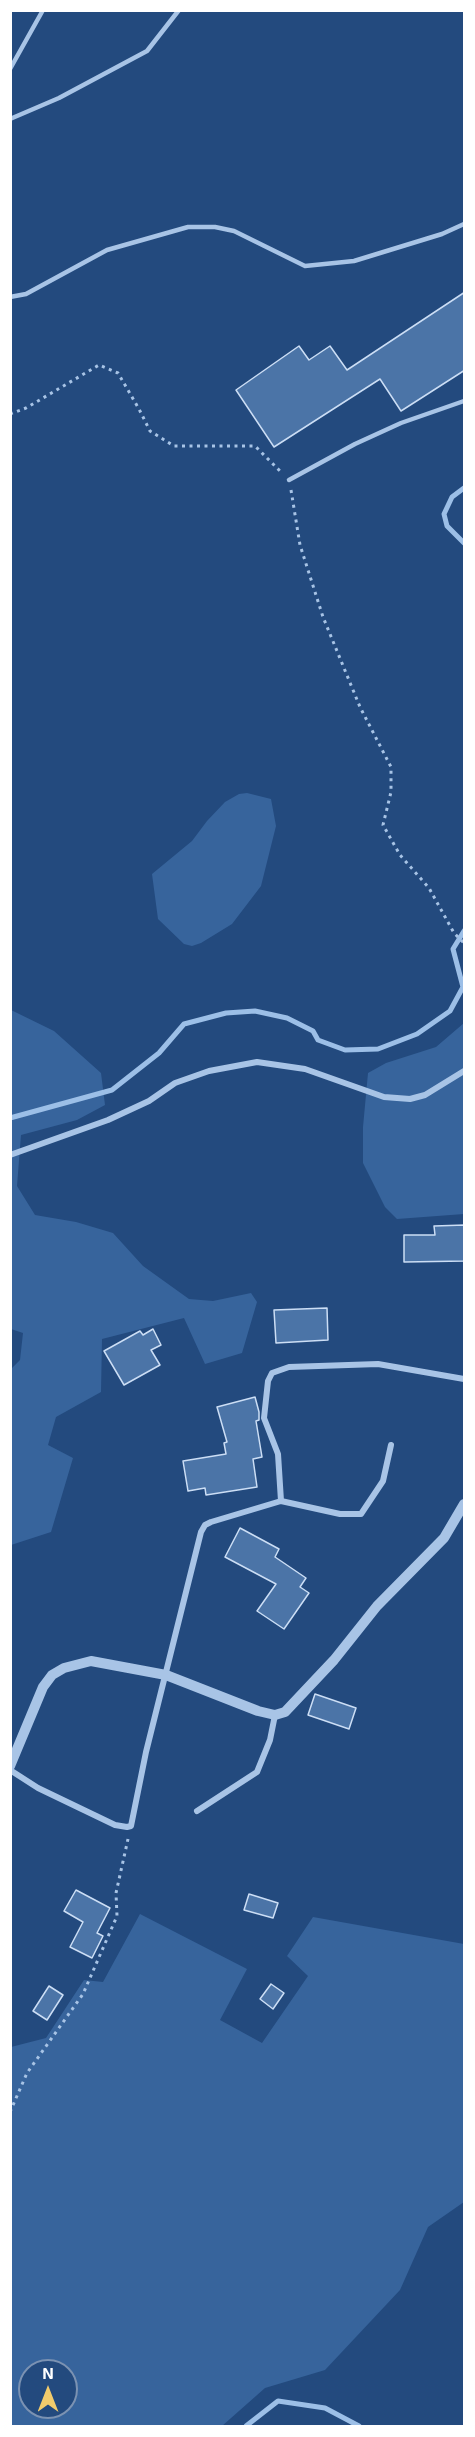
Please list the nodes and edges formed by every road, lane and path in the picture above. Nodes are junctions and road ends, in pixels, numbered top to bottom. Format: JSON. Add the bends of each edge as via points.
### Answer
{"nodes":[{"id":1,"x":43,"y":10,"type":"edge"},
{"id":2,"x":179,"y":10,"type":"edge"},
{"id":3,"x":10,"y":69,"type":"edge"},
{"id":4,"x":10,"y":119,"type":"edge"},
{"id":5,"x":465,"y":224,"type":"edge"},
{"id":6,"x":10,"y":297,"type":"edge"},
{"id":7,"x":465,"y":401,"type":"edge"},
{"id":8,"x":10,"y":414,"type":"edge"},
{"id":9,"x":289,"y":480,"type":"junction"},
{"id":10,"x":465,"y":943,"type":"edge"},
{"id":11,"x":465,"y":1071,"type":"edge"},
{"id":12,"x":10,"y":1155,"type":"edge"},
{"id":13,"x":465,"y":1379,"type":"edge"},
{"id":14,"x":391,"y":1445,"type":"dead end"},
{"id":15,"x":281,"y":1501,"type":"junction"},
{"id":16,"x":465,"y":1504,"type":"edge"},
{"id":17,"x":166,"y":1675,"type":"junction"},
{"id":18,"x":275,"y":1715,"type":"junction"},
{"id":19,"x":10,"y":1768,"type":"edge"},
{"id":20,"x":197,"y":1811,"type":"dead end"},
{"id":21,"x":131,"y":1826,"type":"junction"},
{"id":22,"x":10,"y":2112,"type":"edge"}],
"edges":[{"from":1,"to":3,"type":"lane"},
{"from":2,"to":4,"type":"lane","via":[[147,51],[51,102]]},
{"from":5,"to":6,"type":"lane","via":[[354,261],[305,266],[234,231],[188,227],[107,250],[26,294]]},
{"from":7,"to":9,"type":"lane","via":[[401,423]]},
{"from":8,"to":9,"type":"path","via":[[99,366],[118,373],[150,431],[174,446],[255,446]]},
{"from":9,"to":10,"type":"path","via":[[300,545],[323,617],[360,707],[391,767],[391,792],[383,825],[400,855],[429,888],[454,933]]},
{"from":11,"to":12,"type":"street","via":[[425,1095],[410,1099],[384,1097],[305,1069],[256,1062],[209,1071],[175,1083],[149,1101],[108,1120]]},
{"from":13,"to":15,"type":"street","via":[[378,1364],[289,1367],[272,1373],[264,1418],[278,1454]]},
{"from":14,"to":15,"type":"street","via":[[383,1481],[361,1514],[340,1514]]},
{"from":15,"to":17,"type":"street","via":[[205,1525]]},
{"from":16,"to":18,"type":"street","via":[[444,1538],[377,1606],[295,1703]]},
{"from":17,"to":18,"type":"street"},
{"from":17,"to":19,"type":"street","via":[[91,1661],[52,1675],[43,1687]]},
{"from":17,"to":21,"type":"street"},
{"from":18,"to":20,"type":"street","via":[[257,1772]]},
{"from":19,"to":21,"type":"street","via":[[38,1788],[115,1825]]},
{"from":21,"to":22,"type":"path","via":[[116,1893],[117,1916],[83,1994],[27,2073]]}]}
